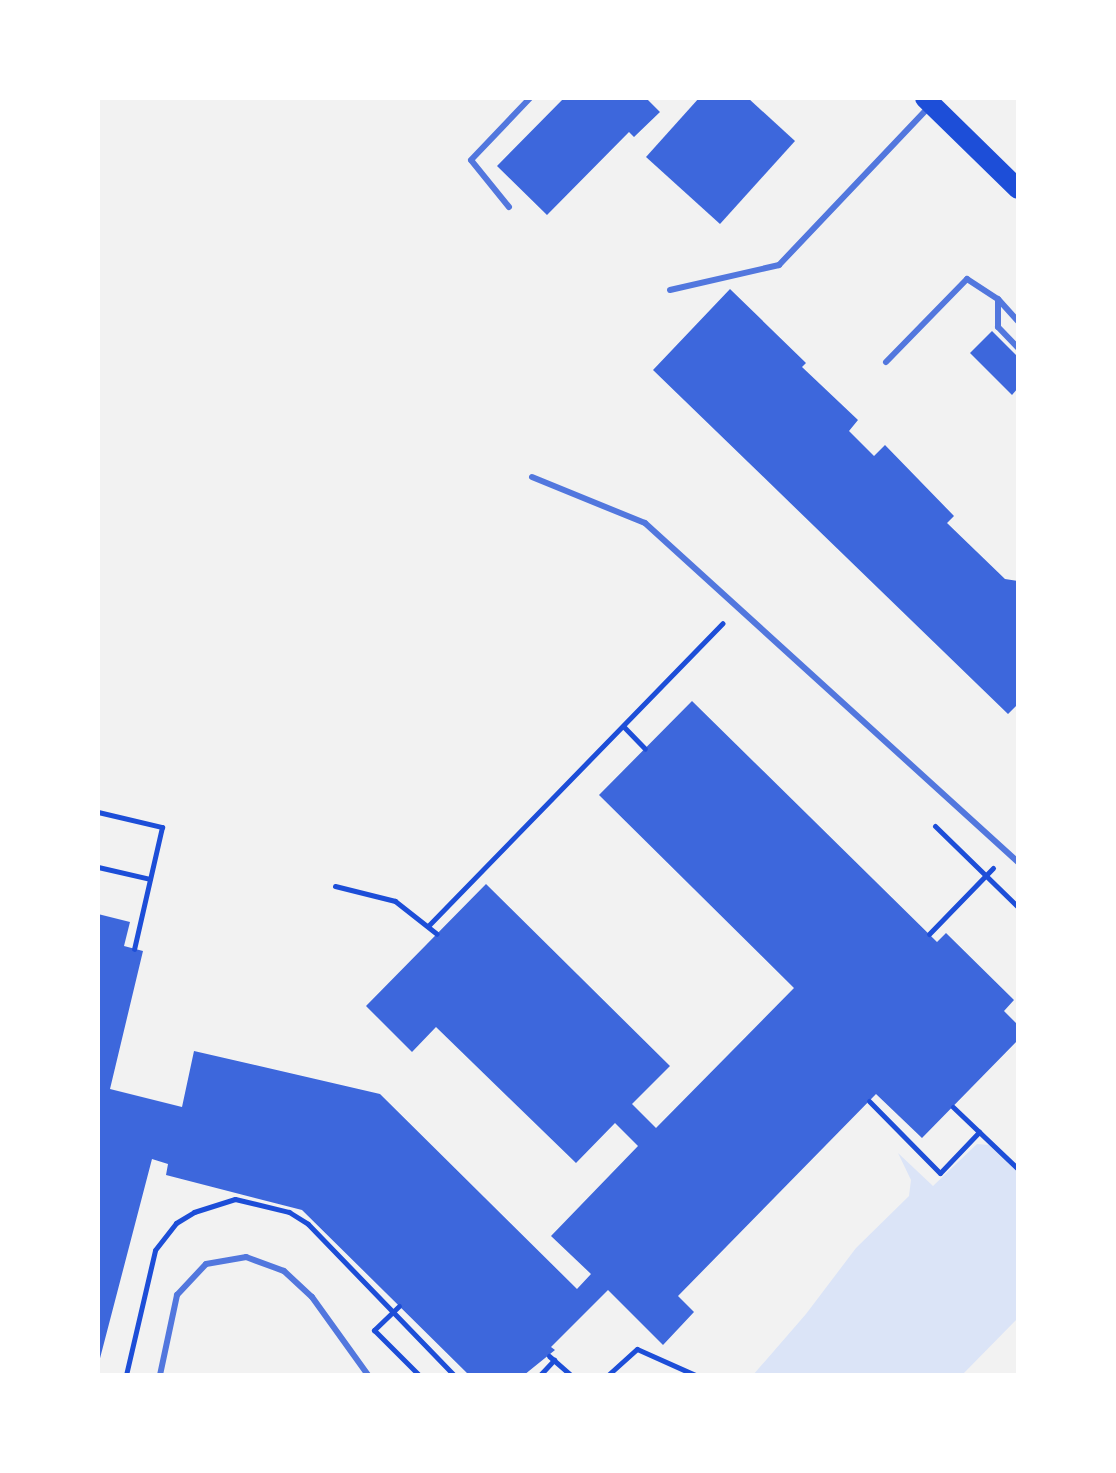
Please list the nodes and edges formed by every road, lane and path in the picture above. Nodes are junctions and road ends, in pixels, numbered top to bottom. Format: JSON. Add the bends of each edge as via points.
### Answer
{"nodes":[{"id":1,"x":530,"y":98,"type":"edge"},
{"id":2,"x":928,"y":101,"type":"edge"},
{"id":3,"x":1018,"y":189,"type":"edge"},
{"id":4,"x":509,"y":207,"type":"dead end"},
{"id":5,"x":670,"y":290,"type":"dead end"},
{"id":6,"x":998,"y":299,"type":"junction"},
{"id":7,"x":1018,"y":321,"type":"edge"},
{"id":8,"x":1018,"y":348,"type":"edge"},
{"id":9,"x":886,"y":362,"type":"dead end"},
{"id":10,"x":532,"y":477,"type":"dead end"},
{"id":11,"x":737,"y":607,"type":"junction"},
{"id":12,"x":624,"y":727,"type":"junction"},
{"id":13,"x":645,"y":749,"type":"dead end"},
{"id":14,"x":98,"y":812,"type":"edge"},
{"id":15,"x":935,"y":826,"type":"dead end"},
{"id":16,"x":1008,"y":853,"type":"junction"},
{"id":17,"x":1018,"y":862,"type":"edge"},
{"id":18,"x":98,"y":867,"type":"edge"},
{"id":19,"x":985,"y":876,"type":"junction"},
{"id":20,"x":150,"y":879,"type":"junction"},
{"id":21,"x":335,"y":886,"type":"dead end"},
{"id":22,"x":1018,"y":907,"type":"edge"},
{"id":23,"x":429,"y":925,"type":"junction"},
{"id":24,"x":437,"y":934,"type":"dead end"},
{"id":25,"x":929,"y":934,"type":"dead end"},
{"id":26,"x":134,"y":949,"type":"dead end"},
{"id":27,"x":869,"y":1101,"type":"dead end"},
{"id":28,"x":953,"y":1107,"type":"dead end"},
{"id":29,"x":979,"y":1132,"type":"junction"},
{"id":30,"x":1018,"y":1169,"type":"edge"},
{"id":31,"x":399,"y":1306,"type":"dead end"},
{"id":32,"x":160,"y":1375,"type":"edge"},
{"id":33,"x":368,"y":1375,"type":"edge"},
{"id":34,"x":419,"y":1375,"type":"edge"},
{"id":35,"x":540,"y":1375,"type":"edge"},
{"id":36,"x":571,"y":1375,"type":"edge"},
{"id":37,"x":608,"y":1375,"type":"edge"},
{"id":38,"x":695,"y":1375,"type":"edge"}],
"edges":[{"from":1,"to":4,"type":"lane","via":[[471,160]]},
{"from":2,"to":3,"type":"main road"},
{"from":2,"to":5,"type":"lane","via":[[779,265]]},
{"from":6,"to":7,"type":"lane"},
{"from":6,"to":8,"type":"lane","via":[[998,327]]},
{"from":6,"to":9,"type":"lane","via":[[967,279]]},
{"from":10,"to":11,"type":"lane","via":[[645,523]]},
{"from":11,"to":12,"type":"path"},
{"from":11,"to":16,"type":"lane"},
{"from":12,"to":13,"type":"path"},
{"from":12,"to":23,"type":"path"},
{"from":14,"to":20,"type":"path","via":[[162,827]]},
{"from":15,"to":19,"type":"path"},
{"from":16,"to":17,"type":"lane"},
{"from":16,"to":19,"type":"path"},
{"from":18,"to":20,"type":"path"},
{"from":19,"to":22,"type":"path"},
{"from":19,"to":25,"type":"path"},
{"from":20,"to":26,"type":"path"},
{"from":21,"to":23,"type":"path","via":[[395,901]]},
{"from":23,"to":24,"type":"path"},
{"from":27,"to":29,"type":"path","via":[[940,1173]]},
{"from":28,"to":29,"type":"path"},
{"from":29,"to":30,"type":"path"},
{"from":31,"to":34,"type":"path","via":[[374,1330]]},
{"from":32,"to":33,"type":"lane","via":[[177,1295],[206,1264],[246,1257],[284,1271],[312,1297]]},
{"from":35,"to":36,"type":"path","via":[[552,1358]]},
{"from":37,"to":38,"type":"path","via":[[637,1349]]}]}
